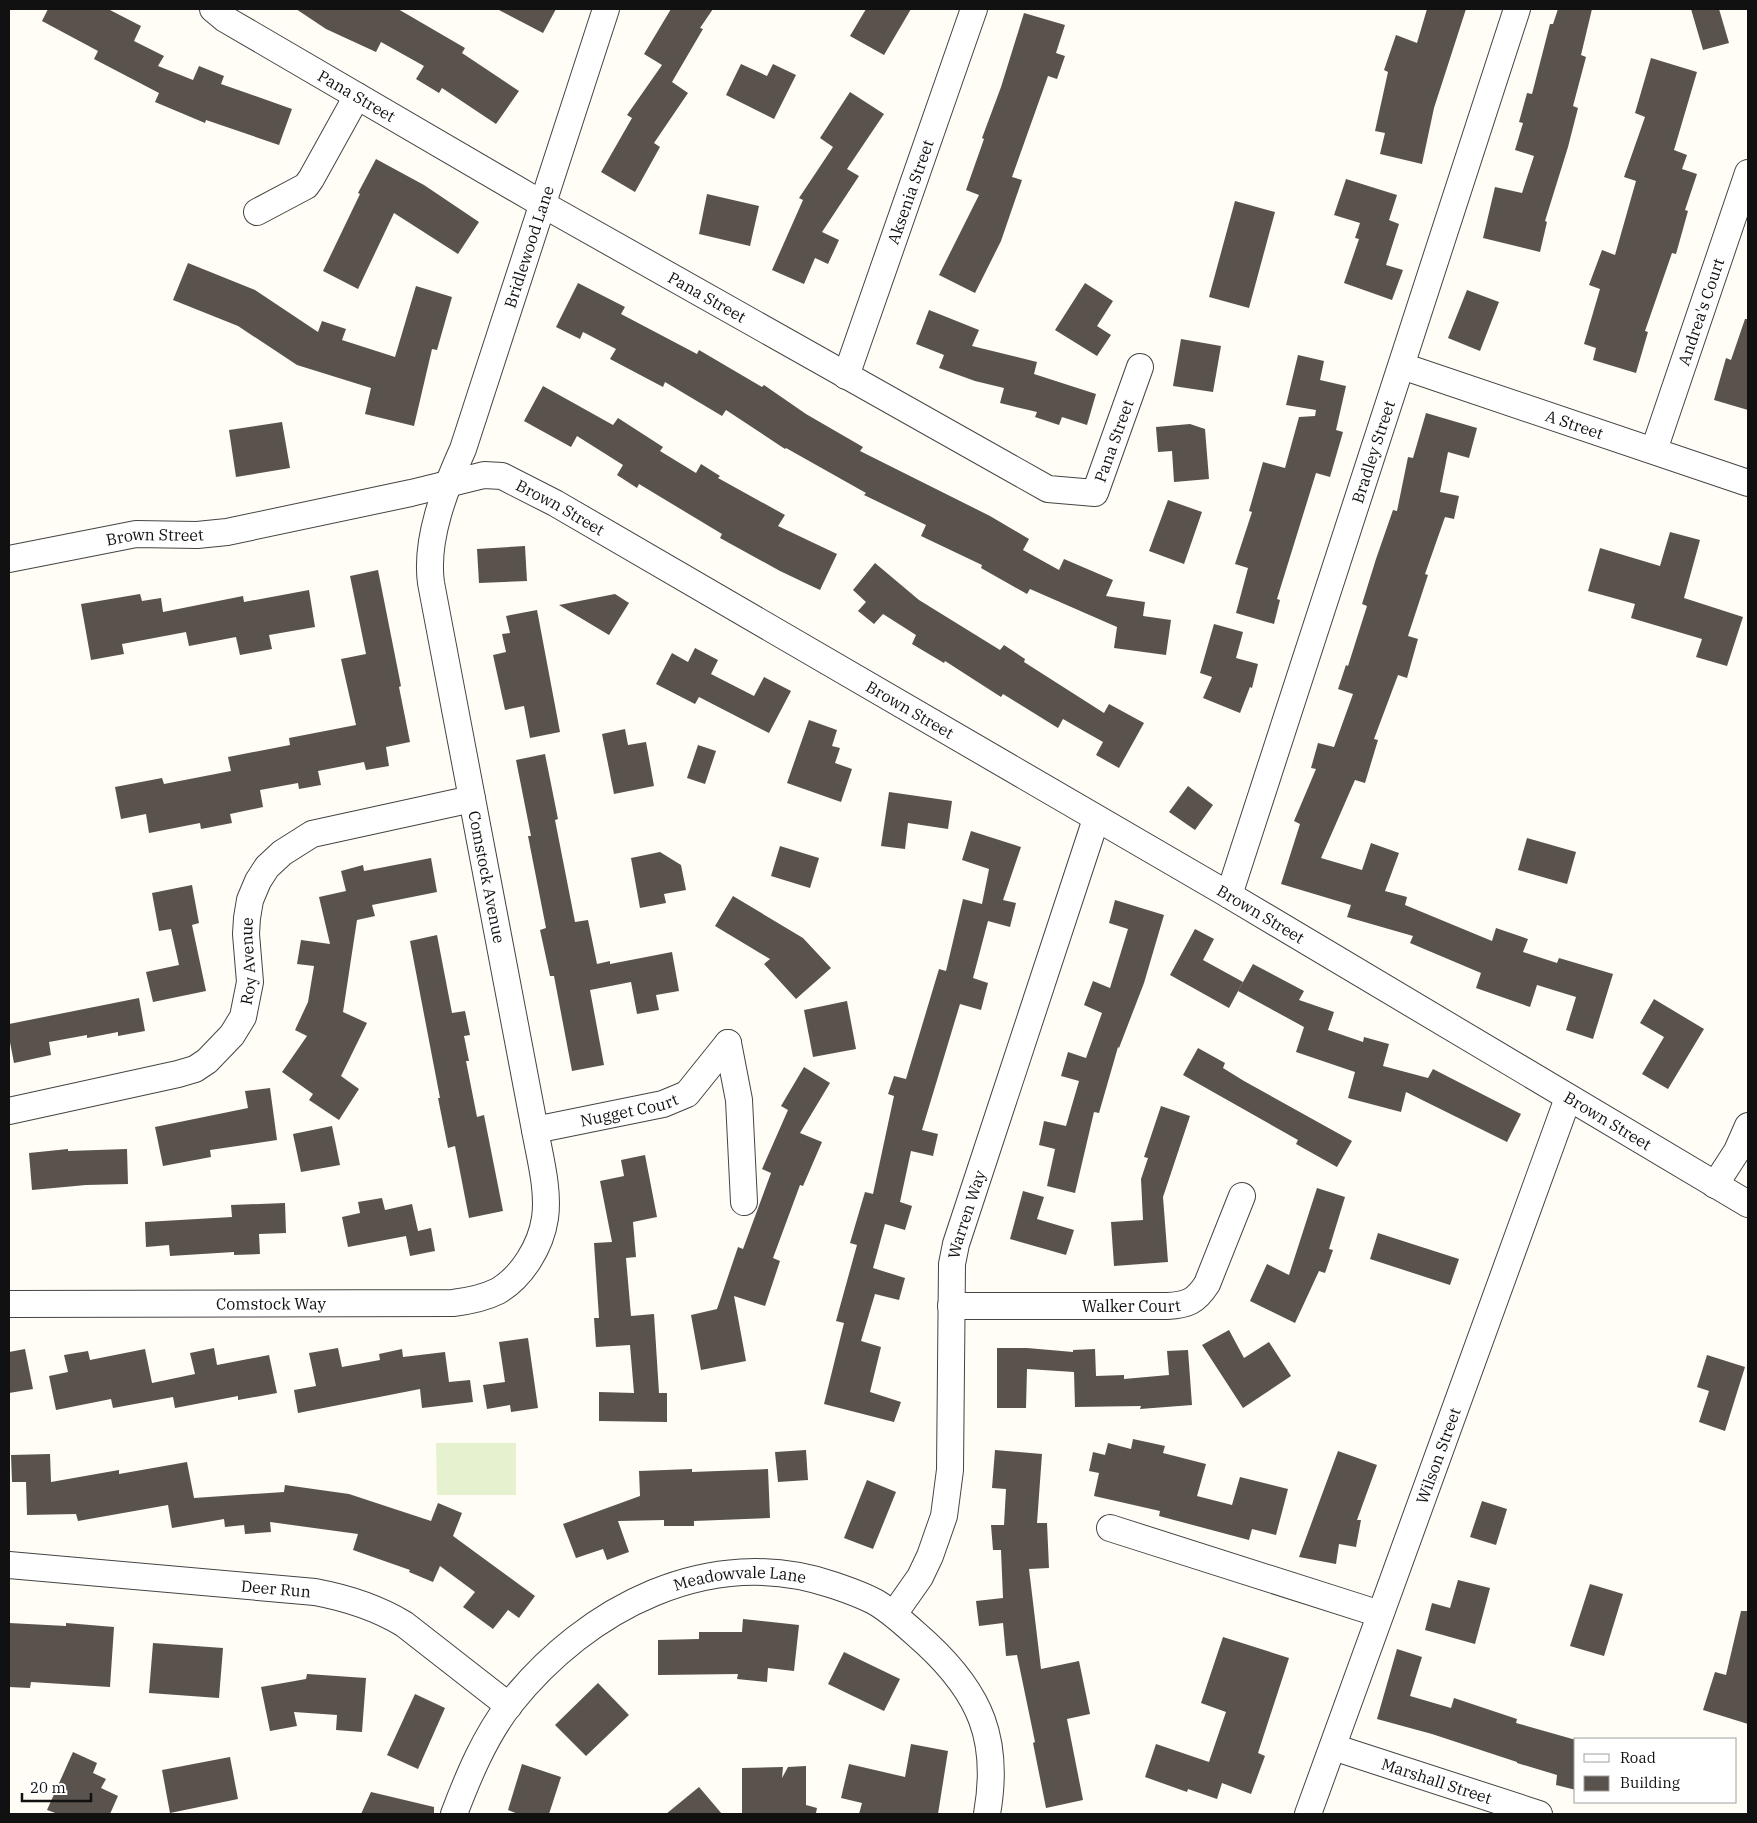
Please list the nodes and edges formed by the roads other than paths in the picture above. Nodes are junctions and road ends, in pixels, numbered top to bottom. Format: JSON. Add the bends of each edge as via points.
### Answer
{"nodes":[{"id":1,"x":213,"y":9,"type":"edge"},
{"id":2,"x":606,"y":9,"type":"edge"},
{"id":3,"x":974,"y":9,"type":"edge"},
{"id":4,"x":1517,"y":9,"type":"edge"},
{"id":5,"x":357,"y":96,"type":"junction"},
{"id":6,"x":1748,"y":173,"type":"edge"},
{"id":7,"x":544,"y":205,"type":"junction"},
{"id":8,"x":257,"y":212,"type":"dead end"},
{"id":9,"x":1402,"y":366,"type":"junction"},
{"id":10,"x":1140,"y":367,"type":"dead end"},
{"id":11,"x":846,"y":376,"type":"junction"},
{"id":12,"x":1654,"y":450,"type":"junction"},
{"id":13,"x":1748,"y":483,"type":"edge"},
{"id":14,"x":447,"y":484,"type":"junction"},
{"id":15,"x":9,"y":559,"type":"edge"},
{"id":16,"x":472,"y":799,"type":"junction"},
{"id":17,"x":1096,"y":819,"type":"junction"},
{"id":18,"x":1229,"y":895,"type":"junction"},
{"id":19,"x":1568,"y":1098,"type":"junction"},
{"id":20,"x":9,"y":1111,"type":"edge"},
{"id":21,"x":1748,"y":1126,"type":"edge"},
{"id":22,"x":535,"y":1130,"type":"junction"},
{"id":23,"x":1715,"y":1184,"type":"junction"},
{"id":24,"x":1242,"y":1196,"type":"dead end"},
{"id":25,"x":744,"y":1202,"type":"dead end"},
{"id":26,"x":1748,"y":1204,"type":"edge"},
{"id":27,"x":522,"y":1267,"type":"joint"},
{"id":28,"x":9,"y":1304,"type":"edge"},
{"id":29,"x":951,"y":1306,"type":"junction"},
{"id":30,"x":1110,"y":1528,"type":"dead end"},
{"id":31,"x":9,"y":1565,"type":"edge"},
{"id":32,"x":894,"y":1614,"type":"junction"},
{"id":33,"x":1380,"y":1614,"type":"junction"},
{"id":34,"x":509,"y":1706,"type":"junction"},
{"id":35,"x":1333,"y":1747,"type":"junction"},
{"id":36,"x":454,"y":1814,"type":"edge"},
{"id":37,"x":987,"y":1814,"type":"edge"},
{"id":38,"x":1308,"y":1814,"type":"edge"},
{"id":39,"x":1539,"y":1814,"type":"edge"}],
"edges":[{"from":1,"to":5,"type":"street","name":"Pana Street"},
{"from":2,"to":7,"type":"street","name":"Bridlewood Lane"},
{"from":3,"to":11,"type":"street","name":"Aksenia Street"},
{"from":4,"to":9,"type":"street","name":"Bradley Street"},
{"from":5,"to":7,"type":"street","name":"Pana Street"},
{"from":5,"to":8,"type":"street","via":[[306,186]]},
{"from":6,"to":12,"type":"street","name":"Andrea's Court"},
{"from":7,"to":11,"type":"street","name":"Pana Street"},
{"from":7,"to":14,"type":"street","name":"Bridlewood Lane","via":[[463,449]]},
{"from":9,"to":12,"type":"street","name":"A Street"},
{"from":9,"to":18,"type":"street","name":"Bradley Street"},
{"from":10,"to":11,"type":"street","name":"Pana Street","via":[[1095,493],[1055,491],[1040,486]]},
{"from":12,"to":13,"type":"street","name":"A Street"},
{"from":14,"to":15,"type":"street","name":"Brown Street","via":[[227,532],[136,534]]},
{"from":14,"to":16,"type":"street","name":"Comstock Avenue","via":[[432,542],[429,571]]},
{"from":14,"to":17,"type":"street","name":"Brown Street","via":[[484,475],[511,479]]},
{"from":16,"to":20,"type":"street","name":"Roy Avenue","via":[[312,834],[267,867],[255,887],[247,918],[250,982],[243,1017],[232,1035],[195,1070]]},
{"from":16,"to":22,"type":"street","name":"Comstock Avenue"},
{"from":17,"to":18,"type":"street","name":"Brown Street"},
{"from":17,"to":29,"type":"street","name":"Warren Way","via":[[956,1244]]},
{"from":18,"to":19,"type":"street","name":"Brown Street"},
{"from":19,"to":23,"type":"street","name":"Brown Street"},
{"from":19,"to":33,"type":"street","name":"Wilson Street"},
{"from":21,"to":23,"type":"street","via":[[1737,1151]]},
{"from":22,"to":25,"type":"street","name":"Nugget Court","via":[[675,1100],[691,1090],[728,1043],[739,1100]]},
{"from":22,"to":27,"type":"street","name":"Comstock Avenue","via":[[546,1195],[545,1217],[535,1250]]},
{"from":23,"to":26,"type":"street","name":"Brown Street"},
{"from":24,"to":29,"type":"street","name":"Walker Court","via":[[1207,1284],[1191,1302],[1167,1306]]},
{"from":27,"to":28,"type":"street","name":"Comstock Way","via":[[498,1290],[471,1301],[453,1303]]},
{"from":29,"to":32,"type":"street","name":"Warren Way","via":[[950,1470],[944,1516],[920,1578]]},
{"from":30,"to":33,"type":"street"},
{"from":31,"to":34,"type":"street","name":"Deer Run","via":[[315,1592],[356,1601],[404,1624]]},
{"from":32,"to":34,"type":"street","name":"Meadowvale Lane","via":[[861,1595],[807,1577],[753,1572],[699,1578],[648,1596],[600,1620],[546,1665]]},
{"from":32,"to":37,"type":"street","name":"Meadowvale Lane","via":[[956,1675],[979,1712],[991,1750]]},
{"from":33,"to":35,"type":"street","name":"Wilson Street"},
{"from":34,"to":36,"type":"street","name":"Meadowvale Lane","via":[[476,1762]]},
{"from":35,"to":38,"type":"street","name":"Wilson Street"},
{"from":35,"to":39,"type":"street","name":"Marshall Street"}]}
